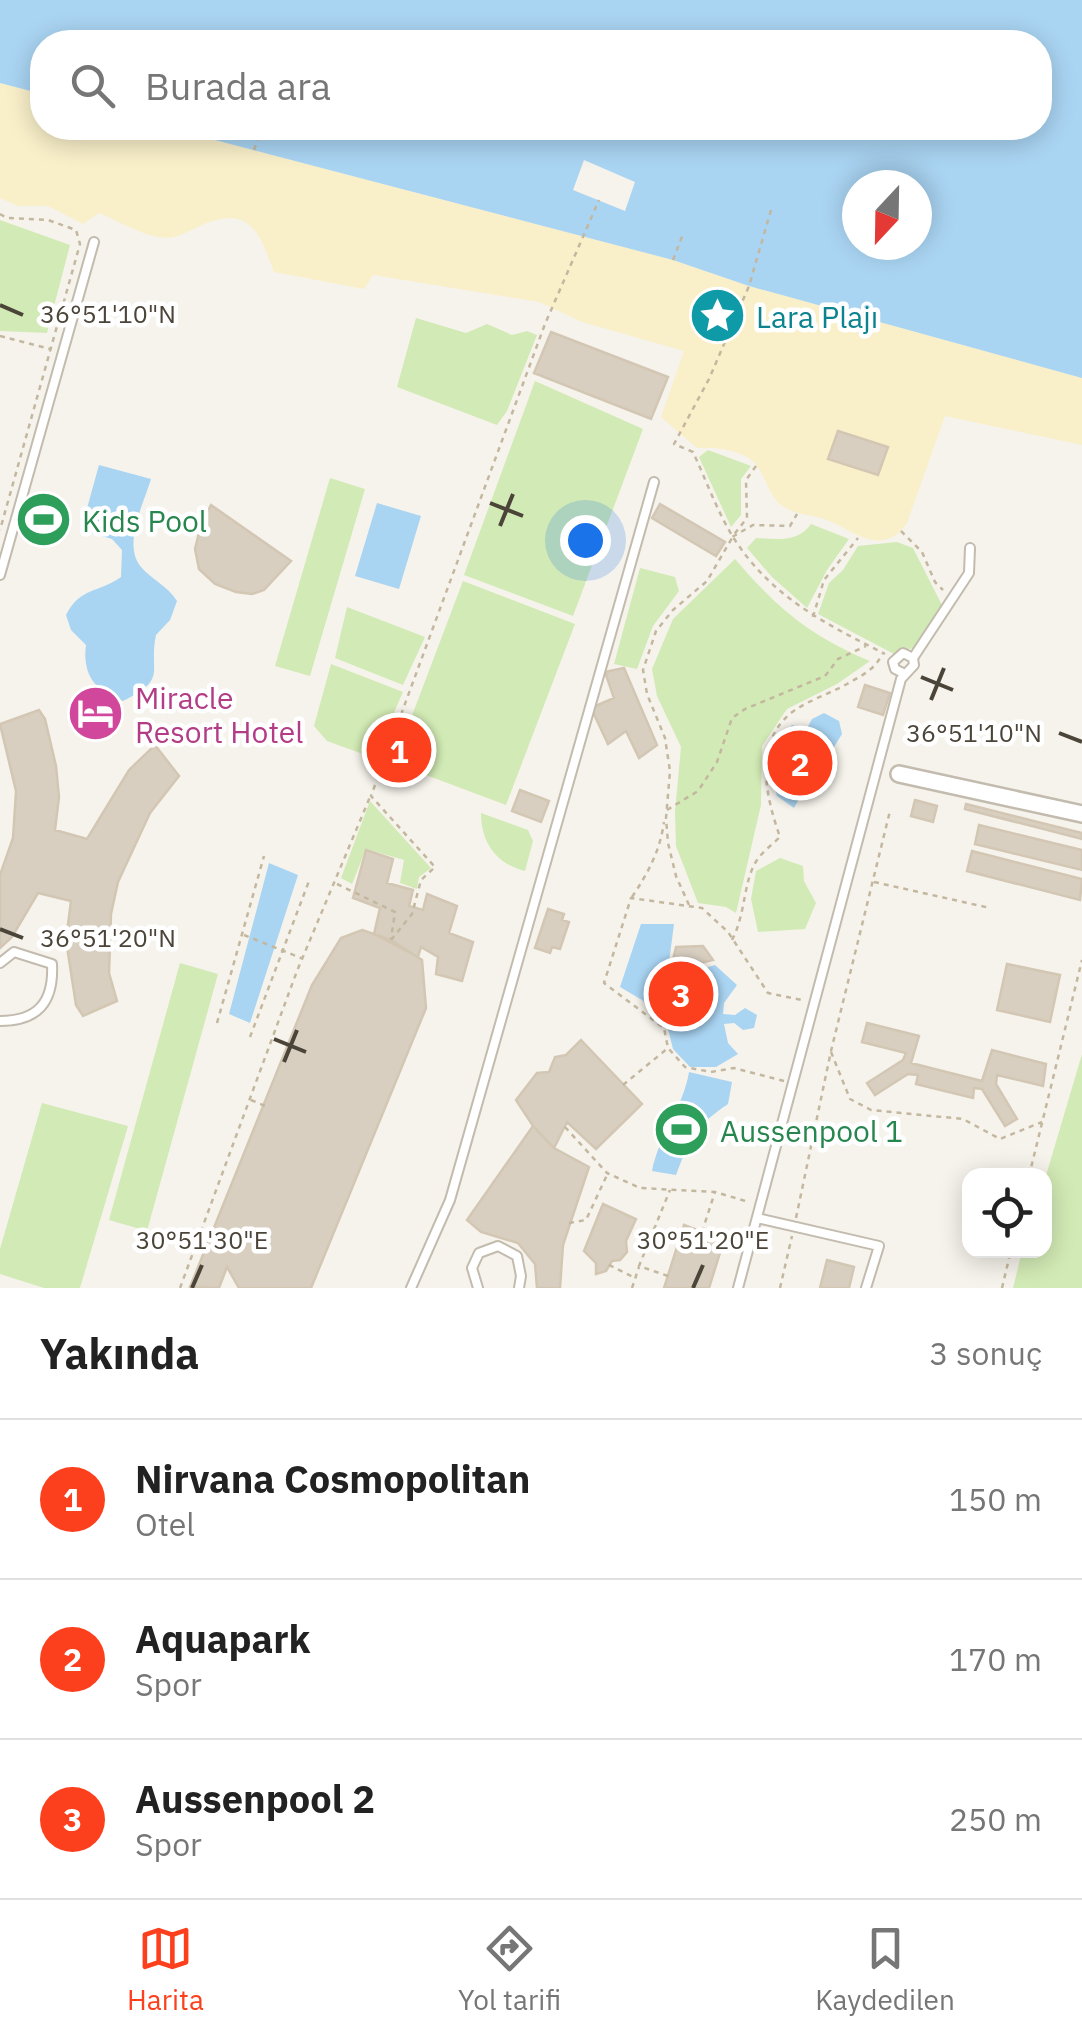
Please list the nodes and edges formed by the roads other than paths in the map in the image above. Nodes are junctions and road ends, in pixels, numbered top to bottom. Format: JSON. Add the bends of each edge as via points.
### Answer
{"nodes":[{"id":1,"x":94,"y":242,"type":"dead end"},
{"id":2,"x":654,"y":482,"type":"dead end"},
{"id":3,"x":970,"y":548,"type":"dead end"},
{"id":4,"x":0,"y":575,"type":"edge"},
{"id":5,"x":913,"y":658,"type":"junction"},
{"id":6,"x":904,"y":674,"type":"junction"},
{"id":7,"x":900,"y":774,"type":"dead end"},
{"id":8,"x":1082,"y":814,"type":"edge"},
{"id":9,"x":0,"y":964,"type":"edge"},
{"id":10,"x":0,"y":1021,"type":"edge"},
{"id":11,"x":757,"y":1218,"type":"junction"},
{"id":12,"x":411,"y":1288,"type":"edge"},
{"id":13,"x":478,"y":1288,"type":"edge"},
{"id":14,"x":519,"y":1288,"type":"edge"},
{"id":15,"x":738,"y":1288,"type":"edge"},
{"id":16,"x":866,"y":1288,"type":"edge"}],
"edges":[{"from":1,"to":4,"type":"lane"},
{"from":2,"to":12,"type":"lane","via":[[450,1200]]},
{"from":3,"to":5,"type":"lane","via":[[969,574]]},
{"from":5,"to":6,"type":"lane"},
{"from":5,"to":6,"type":"lane","via":[[904,653],[894,659],[895,670]]},
{"from":6,"to":11,"type":"lane"},
{"from":7,"to":8,"type":"street"},
{"from":9,"to":10,"type":"lane","via":[[14,952],[52,964],[49,1000],[36,1015]]},
{"from":11,"to":15,"type":"lane"},
{"from":11,"to":16,"type":"lane","via":[[878,1246]]},
{"from":13,"to":14,"type":"lane","via":[[472,1268],[479,1253],[498,1246],[517,1256]]}]}
